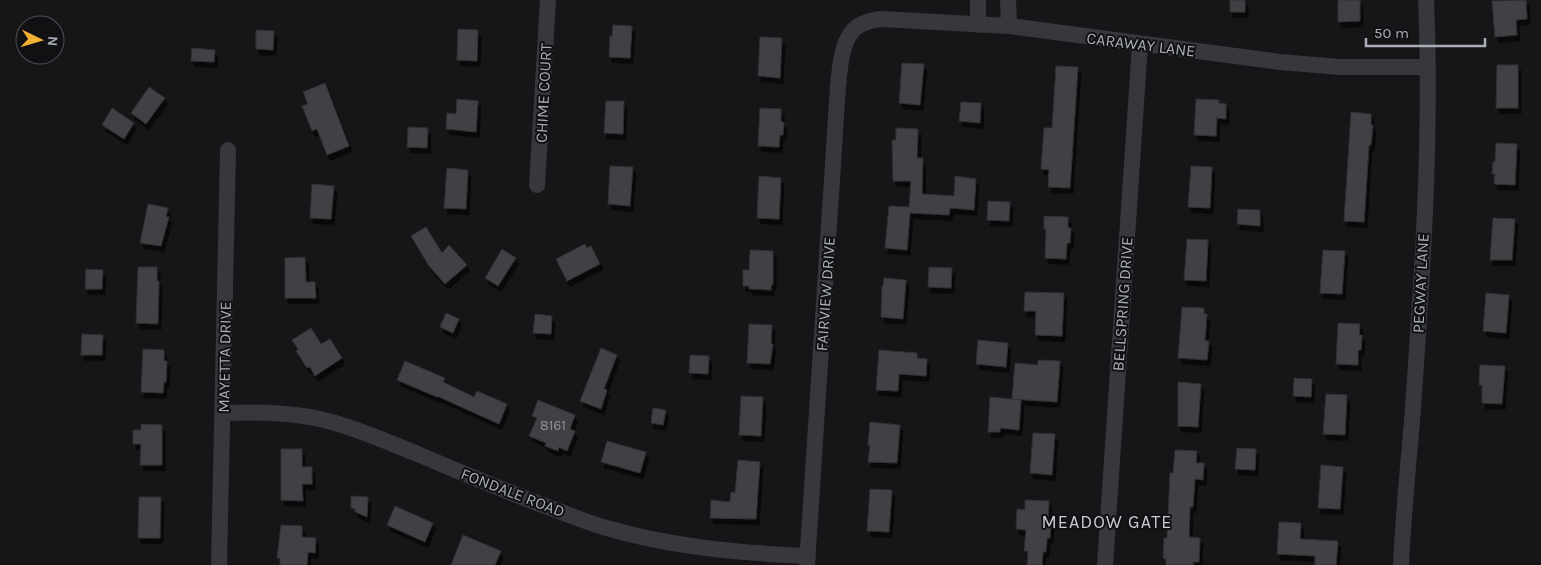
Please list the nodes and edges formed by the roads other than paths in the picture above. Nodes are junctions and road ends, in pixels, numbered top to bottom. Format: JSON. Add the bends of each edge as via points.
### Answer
{"nodes":[{"id":1,"x":548,"y":0,"type":"edge"},
{"id":2,"x":978,"y":0,"type":"edge"},
{"id":3,"x":1008,"y":0,"type":"edge"},
{"id":4,"x":1426,"y":0,"type":"edge"},
{"id":5,"x":978,"y":25,"type":"junction"},
{"id":6,"x":1009,"y":26,"type":"junction"},
{"id":7,"x":856,"y":27,"type":"joint"},
{"id":8,"x":1140,"y":44,"type":"junction"},
{"id":9,"x":1428,"y":67,"type":"junction"},
{"id":10,"x":228,"y":150,"type":"dead end"},
{"id":11,"x":537,"y":185,"type":"dead end"},
{"id":12,"x":223,"y":413,"type":"junction"},
{"id":13,"x":808,"y":561,"type":"edge"},
{"id":14,"x":219,"y":565,"type":"edge"},
{"id":15,"x":1105,"y":565,"type":"edge"},
{"id":16,"x":1401,"y":565,"type":"edge"}],
"edges":[{"from":1,"to":11,"type":"street","name":"CHIME COURT"},
{"from":2,"to":5,"type":"street"},
{"from":3,"to":6,"type":"street"},
{"from":4,"to":9,"type":"street","name":"PEGWAY LANE"},
{"from":5,"to":6,"type":"street","name":"CARAWAY LANE"},
{"from":5,"to":7,"type":"street","name":"CARAWAY LANE","via":[[881,19]]},
{"from":6,"to":8,"type":"street","name":"CARAWAY LANE"},
{"from":7,"to":13,"type":"street","name":"FAIRVIEW DRIVE","via":[[846,42],[838,86]]},
{"from":8,"to":9,"type":"street","name":"CARAWAY LANE","via":[[1289,63],[1340,67]]},
{"from":8,"to":15,"type":"street","name":"BELLSPRING DRIVE"},
{"from":9,"to":16,"type":"street","name":"PEGWAY LANE","via":[[1421,264]]},
{"from":10,"to":12,"type":"street","name":"MAYETTA DRIVE"},
{"from":12,"to":13,"type":"street","name":"FONDALE ROAD","via":[[261,412],[328,421],[602,527],[647,539]]},
{"from":12,"to":14,"type":"street","name":"MAYETTA DRIVE"}]}
